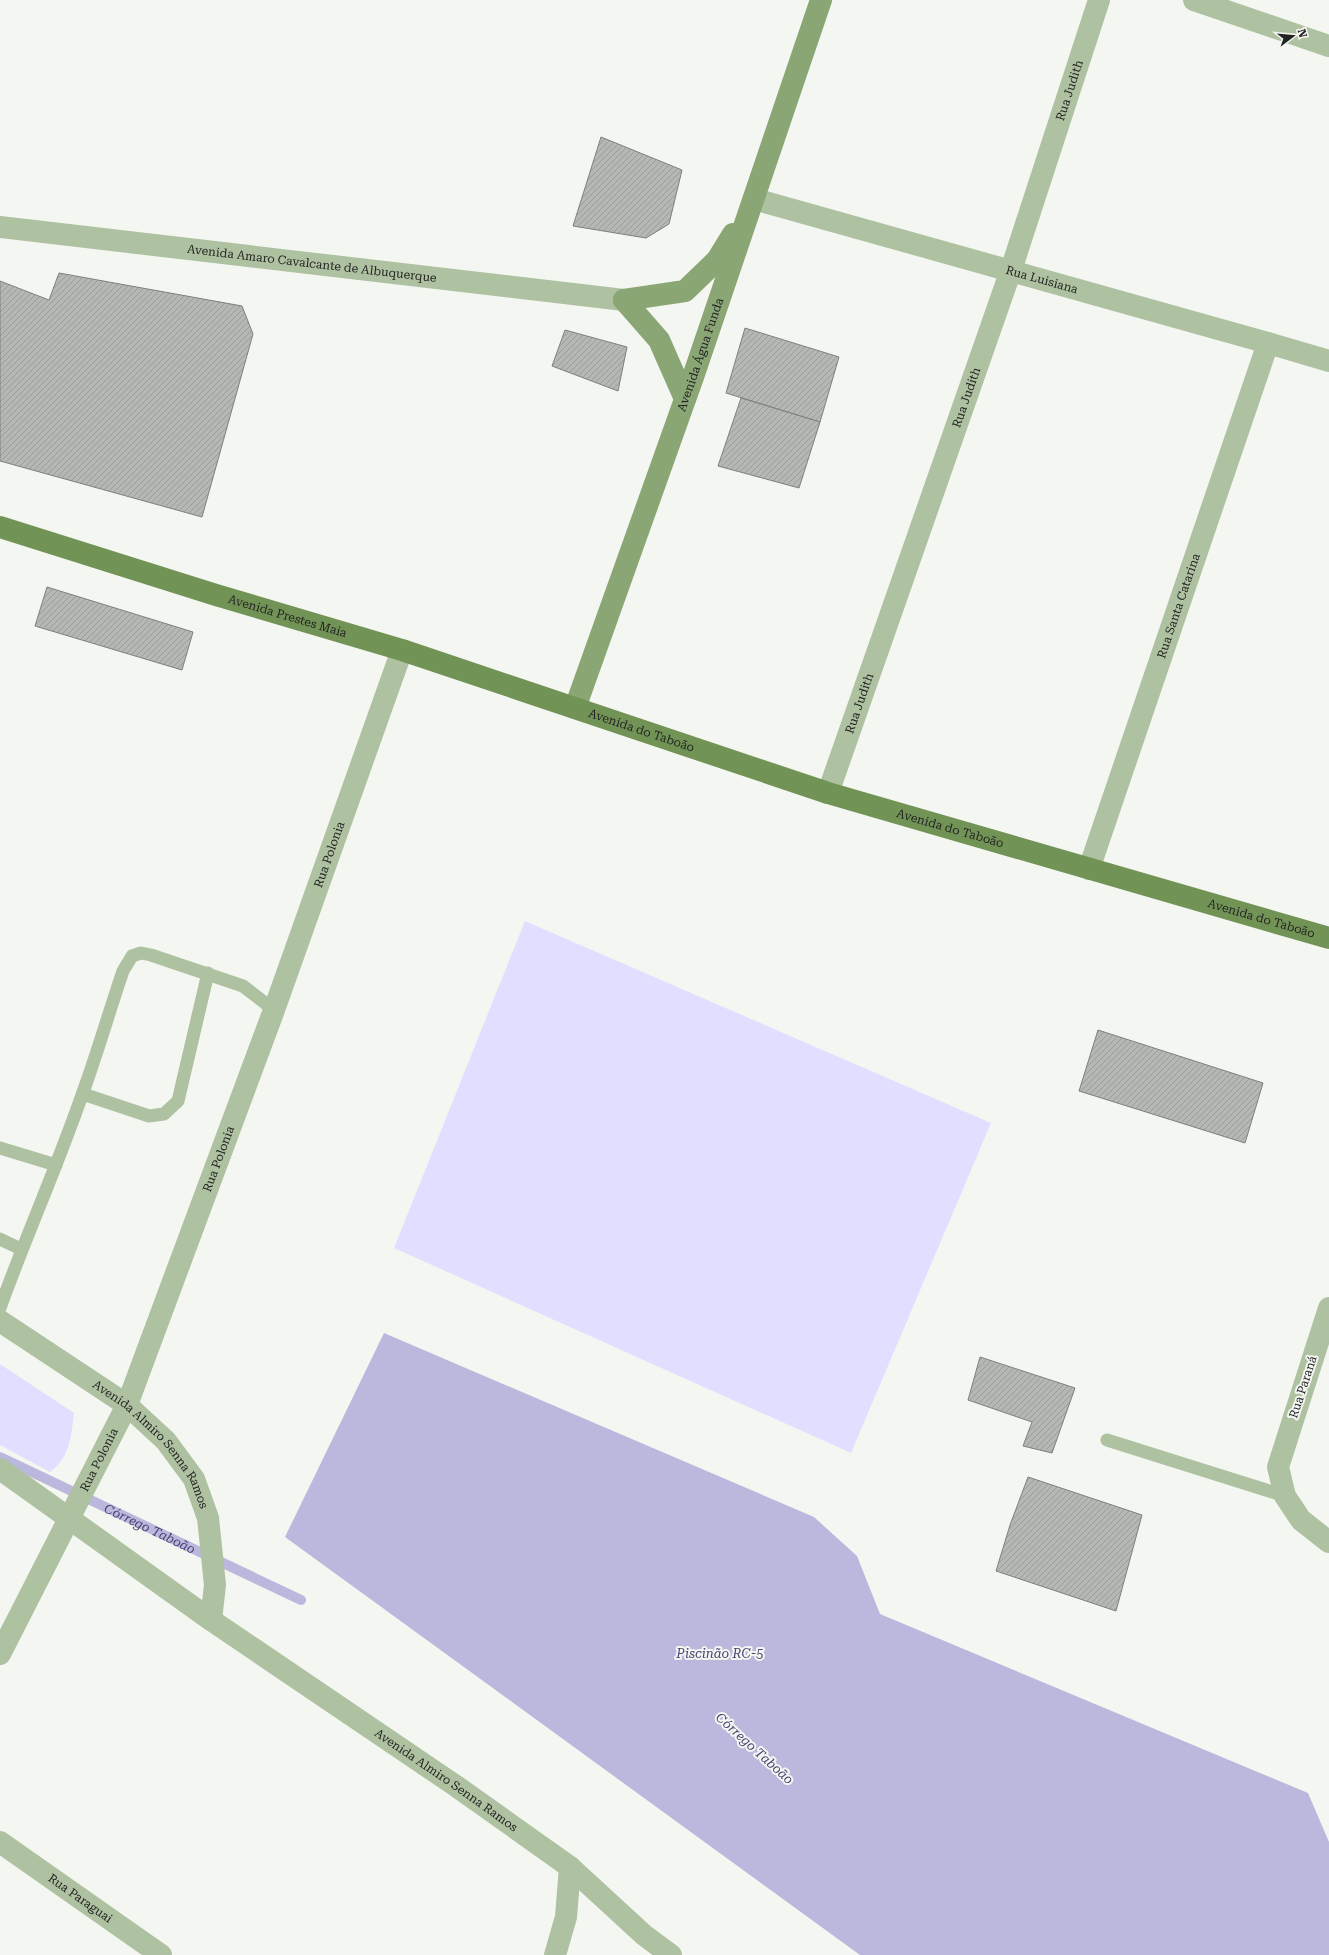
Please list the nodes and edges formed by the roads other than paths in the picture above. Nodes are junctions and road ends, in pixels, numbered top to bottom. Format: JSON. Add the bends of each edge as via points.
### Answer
{"nodes":[{"id":1,"x":821,"y":0,"type":"edge"},
{"id":2,"x":1099,"y":0,"type":"edge"},
{"id":3,"x":1194,"y":0,"type":"edge"},
{"id":4,"x":1329,"y":46,"type":"edge"},
{"id":5,"x":754,"y":199,"type":"junction"},
{"id":6,"x":0,"y":227,"type":"edge"},
{"id":7,"x":1011,"y":270,"type":"junction"},
{"id":8,"x":624,"y":300,"type":"junction"},
{"id":9,"x":1268,"y":343,"type":"junction"},
{"id":10,"x":1325,"y":356,"type":"edge"},
{"id":11,"x":685,"y":399,"type":"junction"},
{"id":12,"x":0,"y":527,"type":"edge"},
{"id":13,"x":402,"y":650,"type":"junction"},
{"id":14,"x":575,"y":708,"type":"junction"},
{"id":15,"x":828,"y":793,"type":"junction"},
{"id":16,"x":1089,"y":869,"type":"junction"},
{"id":17,"x":1329,"y":938,"type":"edge"},
{"id":18,"x":208,"y":972,"type":"junction"},
{"id":19,"x":274,"y":1010,"type":"junction"},
{"id":20,"x":83,"y":1094,"type":"junction"},
{"id":21,"x":0,"y":1148,"type":"edge"},
{"id":22,"x":56,"y":1165,"type":"junction"},
{"id":23,"x":0,"y":1238,"type":"edge"},
{"id":24,"x":21,"y":1249,"type":"junction"},
{"id":25,"x":0,"y":1308,"type":"edge"},
{"id":26,"x":1329,"y":1308,"type":"edge"},
{"id":27,"x":0,"y":1321,"type":"edge"},
{"id":28,"x":127,"y":1405,"type":"junction"},
{"id":29,"x":1107,"y":1440,"type":"dead end"},
{"id":30,"x":0,"y":1469,"type":"edge"},
{"id":31,"x":1285,"y":1496,"type":"junction"},
{"id":32,"x":68,"y":1516,"type":"junction"},
{"id":33,"x":1329,"y":1542,"type":"edge"},
{"id":34,"x":211,"y":1620,"type":"junction"},
{"id":35,"x":0,"y":1654,"type":"edge"},
{"id":36,"x":0,"y":1842,"type":"edge"},
{"id":37,"x":570,"y":1867,"type":"junction"},
{"id":38,"x":161,"y":1955,"type":"edge"},
{"id":39,"x":555,"y":1955,"type":"edge"},
{"id":40,"x":671,"y":1955,"type":"edge"}],
"edges":[{"from":1,"to":5,"type":"main road","name":"Avenida Água Funda"},
{"from":2,"to":7,"type":"street","name":"Rua Judith"},
{"from":3,"to":4,"type":"street"},
{"from":5,"to":7,"type":"street","name":"Rua Luisiana"},
{"from":5,"to":8,"type":"main road","via":[[717,260],[685,290]]},
{"from":5,"to":11,"type":"main road","name":"Avenida Água Funda"},
{"from":6,"to":8,"type":"street","name":"Avenida Amaro Cavalcante de Albuquerque"},
{"from":7,"to":9,"type":"street","name":"Rua Luisiana"},
{"from":7,"to":15,"type":"street","name":"Rua Judith"},
{"from":8,"to":11,"type":"main road","via":[[659,340]]},
{"from":9,"to":10,"type":"street","name":"Rua Luisiana"},
{"from":9,"to":16,"type":"street","name":"Rua Santa Catarina"},
{"from":11,"to":14,"type":"main road","name":"Avenida Água Funda"},
{"from":12,"to":13,"type":"main road","name":"Avenida Prestes Maia"},
{"from":13,"to":14,"type":"main road","name":"Avenida Prestes Maia"},
{"from":13,"to":19,"type":"street","name":"Rua Polonia"},
{"from":14,"to":15,"type":"main road","name":"Avenida do Taboão"},
{"from":15,"to":16,"type":"main road","name":"Avenida do Taboão"},
{"from":16,"to":17,"type":"main road","name":"Avenida do Taboão"},
{"from":18,"to":19,"type":"lane","via":[[243,986]]},
{"from":18,"to":20,"type":"lane","via":[[152,955],[141,953],[132,956],[123,971]]},
{"from":18,"to":20,"type":"lane","via":[[178,1101],[172,1108],[164,1114],[149,1116]]},
{"from":19,"to":28,"type":"street","name":"Rua Polonia"},
{"from":20,"to":22,"type":"lane"},
{"from":21,"to":22,"type":"lane"},
{"from":22,"to":24,"type":"lane"},
{"from":23,"to":24,"type":"lane"},
{"from":24,"to":25,"type":"lane"},
{"from":26,"to":31,"type":"street","name":"Rua Paraná","via":[[1278,1467]]},
{"from":27,"to":28,"type":"street","name":"Avenida Almiro Senna Ramos"},
{"from":28,"to":32,"type":"street","name":"Rua Polonia"},
{"from":28,"to":34,"type":"street","name":"Avenida Almiro Senna Ramos","via":[[166,1441],[194,1479],[209,1525],[215,1585]]},
{"from":29,"to":31,"type":"lane"},
{"from":30,"to":32,"type":"street","name":"Avenida Almiro Senna Ramos"},
{"from":31,"to":33,"type":"street","via":[[1301,1520]]},
{"from":32,"to":34,"type":"street","name":"Avenida Almiro Senna Ramos"},
{"from":32,"to":35,"type":"street","name":"Rua Polonia"},
{"from":34,"to":37,"type":"street","name":"Avenida Almiro Senna Ramos","via":[[456,1786]]},
{"from":36,"to":38,"type":"street","name":"Rua Paraguai"},
{"from":37,"to":39,"type":"street","via":[[566,1918]]},
{"from":37,"to":40,"type":"street","name":"Avenida Almiro Senna Ramos","via":[[644,1935]]}]}
